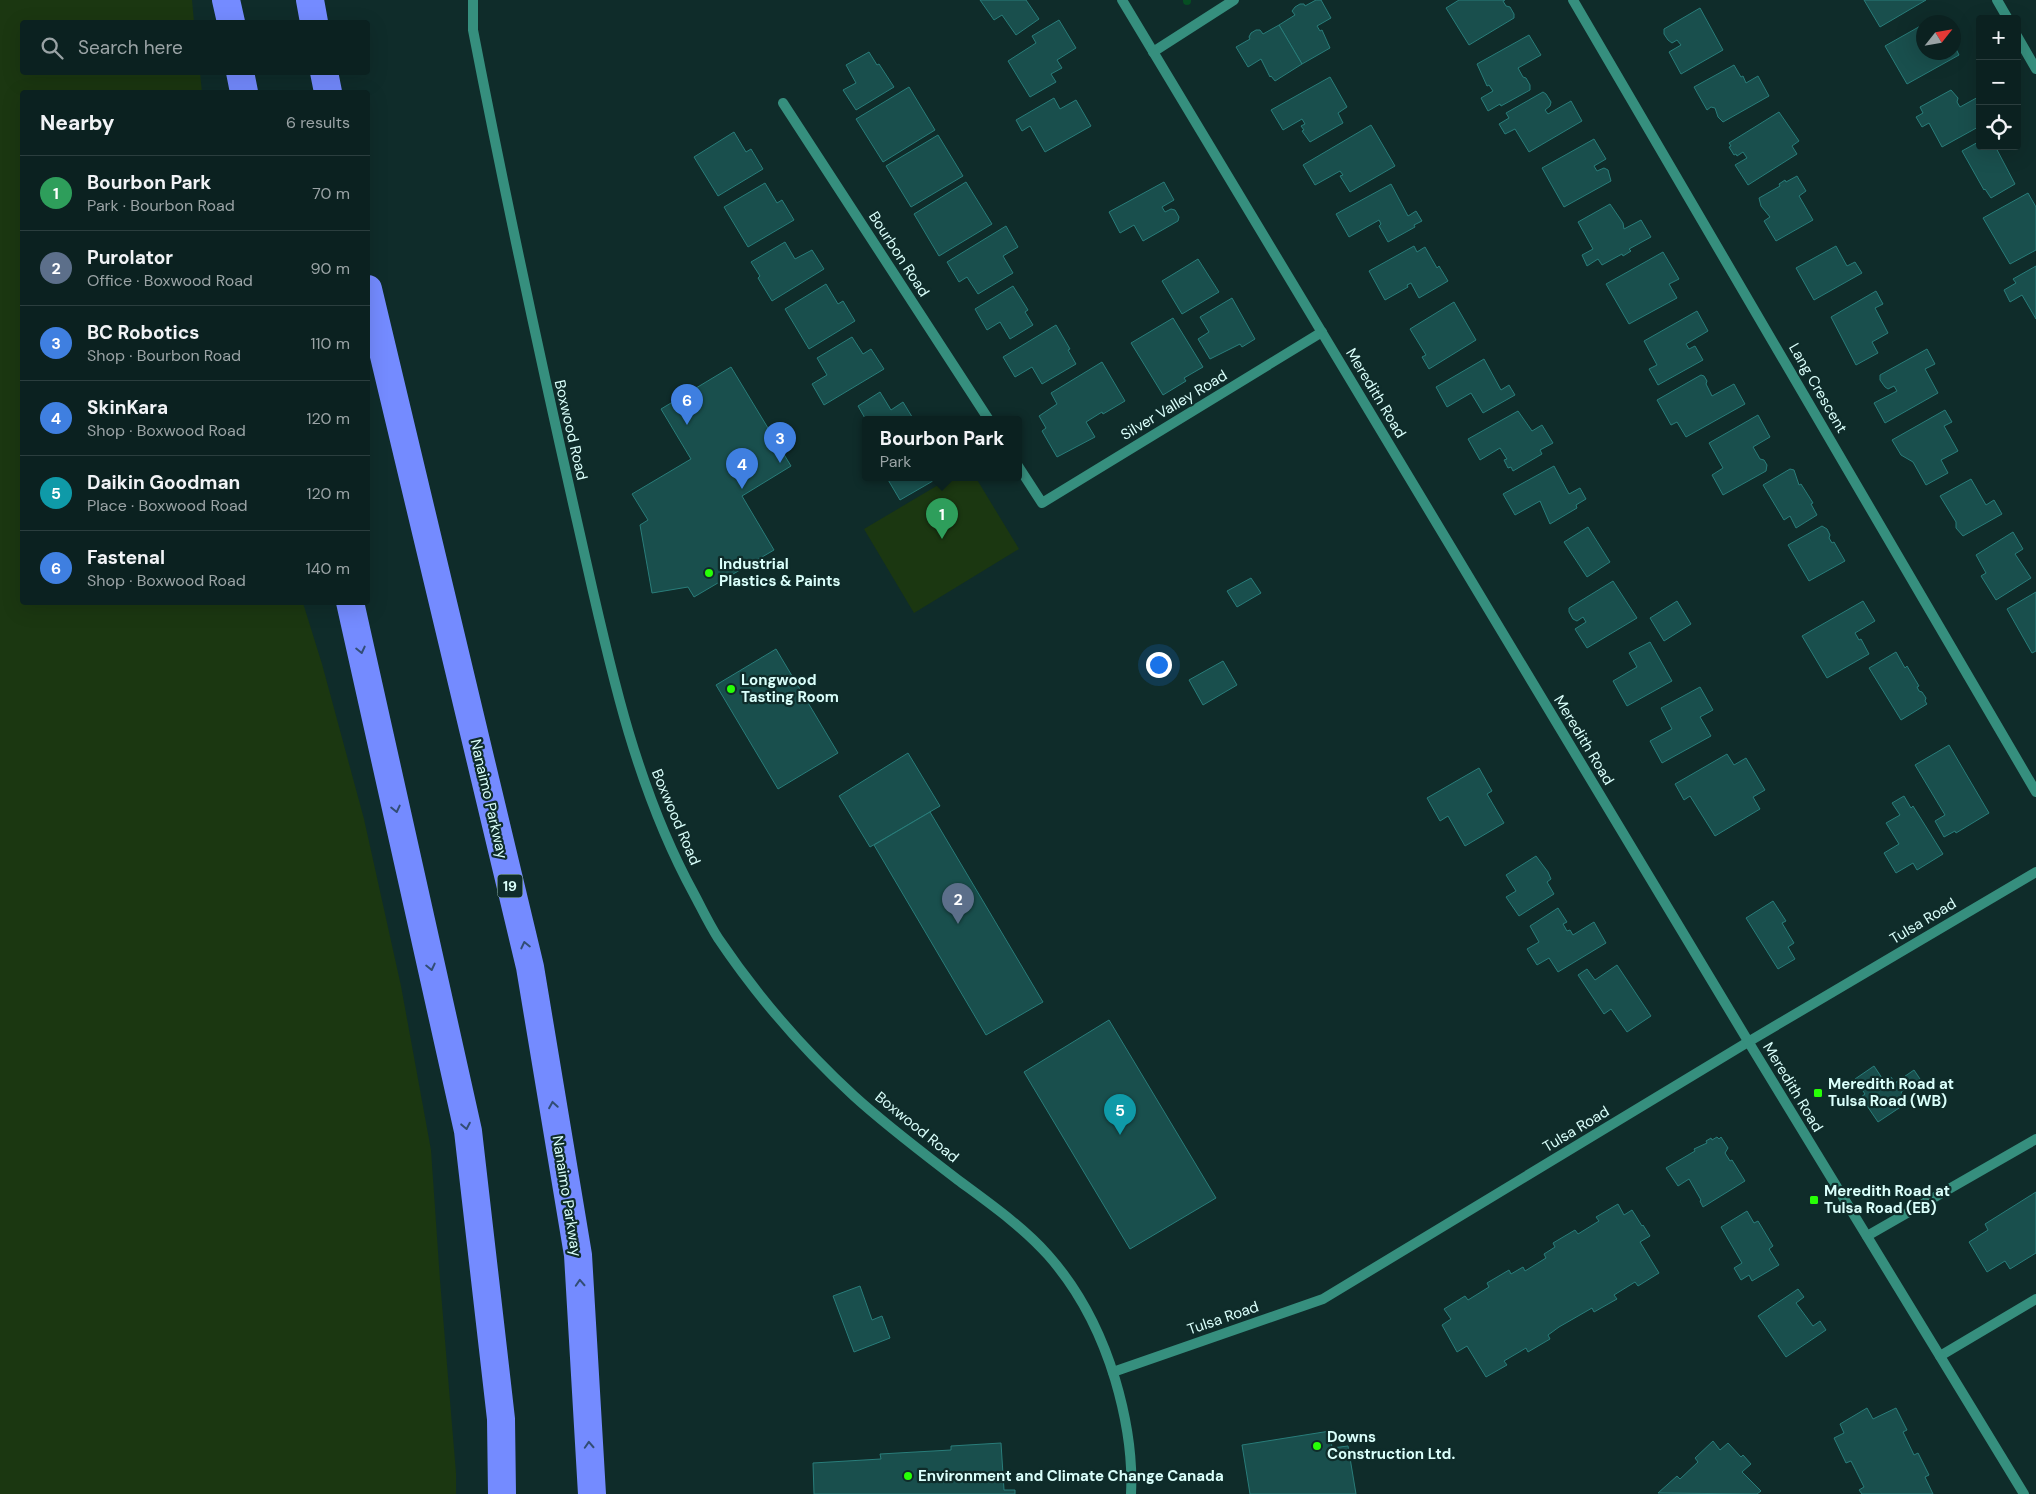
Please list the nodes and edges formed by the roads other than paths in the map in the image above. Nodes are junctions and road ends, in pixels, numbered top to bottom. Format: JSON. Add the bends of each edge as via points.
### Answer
{"nodes":[{"id":1,"x":226,"y":0,"type":"edge"},
{"id":2,"x":310,"y":0,"type":"edge"},
{"id":3,"x":473,"y":0,"type":"edge"},
{"id":4,"x":1122,"y":0,"type":"edge"},
{"id":5,"x":1234,"y":0,"type":"edge"},
{"id":6,"x":1573,"y":0,"type":"edge"},
{"id":7,"x":1997,"y":0,"type":"edge"},
{"id":8,"x":2006,"y":15,"type":"edge"},
{"id":9,"x":231,"y":20,"type":"edge"},
{"id":10,"x":314,"y":20,"type":"edge"},
{"id":11,"x":2021,"y":43,"type":"edge"},
{"id":12,"x":1153,"y":52,"type":"junction"},
{"id":13,"x":2036,"y":69,"type":"edge"},
{"id":14,"x":241,"y":75,"type":"edge"},
{"id":15,"x":325,"y":75,"type":"edge"},
{"id":16,"x":244,"y":90,"type":"edge"},
{"id":17,"x":328,"y":90,"type":"edge"},
{"id":18,"x":783,"y":103,"type":"dead end"},
{"id":19,"x":370,"y":297,"type":"edge"},
{"id":20,"x":1322,"y":332,"type":"junction"},
{"id":21,"x":986,"y":416,"type":"edge"},
{"id":22,"x":1022,"y":472,"type":"edge"},
{"id":23,"x":351,"y":605,"type":"edge"},
{"id":24,"x":2036,"y":792,"type":"edge"},
{"id":25,"x":2036,"y":872,"type":"edge"},
{"id":26,"x":1748,"y":1042,"type":"junction"},
{"id":27,"x":2036,"y":1139,"type":"edge"},
{"id":28,"x":1867,"y":1236,"type":"junction"},
{"id":29,"x":2036,"y":1300,"type":"edge"},
{"id":30,"x":1940,"y":1356,"type":"junction"},
{"id":31,"x":1113,"y":1372,"type":"junction"},
{"id":32,"x":502,"y":1494,"type":"edge"},
{"id":33,"x":592,"y":1494,"type":"edge"},
{"id":34,"x":1131,"y":1494,"type":"edge"},
{"id":35,"x":2024,"y":1494,"type":"edge"}],
"edges":[{"from":1,"to":9,"type":"highway"},
{"from":2,"to":10,"type":"highway"},
{"from":3,"to":31,"type":"street","name":"Boxwood Road","via":[[473,30],[539,354],[637,763],[662,830],[716,935],[802,1046],[855,1096],[986,1200],[1048,1255],[1083,1304],[1101,1338]]},
{"from":4,"to":12,"type":"street","name":"Meredith Road"},
{"from":5,"to":12,"type":"street"},
{"from":6,"to":24,"type":"street","name":"Lang Crescent"},
{"from":7,"to":8,"type":"street"},
{"from":11,"to":13,"type":"street"},
{"from":12,"to":20,"type":"street","name":"Meredith Road"},
{"from":14,"to":16,"type":"highway"},
{"from":15,"to":17,"type":"highway"},
{"from":18,"to":21,"type":"street","name":"Bourbon Road"},
{"from":33,"to":19,"type":"highway","name":"Nanaimo Parkway","number":"19","one_way":true,"via":[[578,1255],[530,967]]},
{"from":20,"to":22,"type":"street","name":"Silver Valley Road","via":[[1042,503]]},
{"from":20,"to":26,"type":"street","name":"Meredith Road"},
{"from":23,"to":32,"type":"highway","one_way":true,"via":[[468,1131],[501,1420]]},
{"from":25,"to":26,"type":"street","name":"Tulsa Road"},
{"from":26,"to":28,"type":"street","name":"Meredith Road"},
{"from":26,"to":31,"type":"street","name":"Tulsa Road","via":[[1323,1299]]},
{"from":27,"to":28,"type":"street"},
{"from":28,"to":30,"type":"street","name":"Meredith Road"},
{"from":29,"to":30,"type":"street"},
{"from":30,"to":35,"type":"street","name":"Meredith Road"},
{"from":31,"to":34,"type":"street","name":"Boxwood Road","via":[[1129,1440]]}]}
